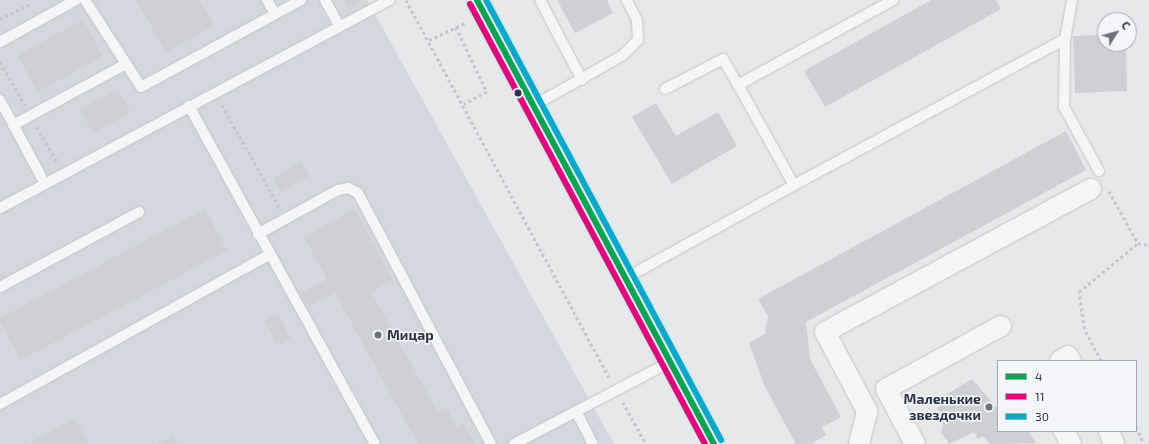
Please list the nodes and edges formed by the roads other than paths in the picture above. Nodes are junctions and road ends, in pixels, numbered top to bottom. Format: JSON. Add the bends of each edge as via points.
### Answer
{"nodes":[{"id":1,"x":76,"y":0,"type":"edge"},
{"id":2,"x":85,"y":0,"type":"edge"},
{"id":3,"x":267,"y":0,"type":"edge"},
{"id":4,"x":301,"y":0,"type":"edge"},
{"id":5,"x":325,"y":0,"type":"edge"},
{"id":6,"x":390,"y":0,"type":"edge"},
{"id":7,"x":477,"y":0,"type":"edge"},
{"id":8,"x":540,"y":0,"type":"edge"},
{"id":9,"x":627,"y":0,"type":"edge"},
{"id":10,"x":893,"y":0,"type":"edge"},
{"id":11,"x":1072,"y":0,"type":"edge"},
{"id":12,"x":275,"y":14,"type":"junction"},
{"id":13,"x":339,"y":25,"type":"junction"},
{"id":14,"x":1065,"y":39,"type":"junction"},
{"id":15,"x":0,"y":42,"type":"edge"},
{"id":16,"x":124,"y":64,"type":"junction"},
{"id":17,"x":582,"y":80,"type":"junction"},
{"id":18,"x":738,"y":84,"type":"junction"},
{"id":19,"x":665,"y":89,"type":"dead end"},
{"id":20,"x":0,"y":100,"type":"edge"},
{"id":21,"x":189,"y":106,"type":"junction"},
{"id":22,"x":533,"y":106,"type":"junction"},
{"id":23,"x":13,"y":125,"type":"junction"},
{"id":24,"x":1099,"y":171,"type":"road end"},
{"id":25,"x":44,"y":182,"type":"junction"},
{"id":26,"x":794,"y":185,"type":"junction"},
{"id":27,"x":1091,"y":189,"type":"dead end"},
{"id":28,"x":0,"y":208,"type":"edge"},
{"id":29,"x":139,"y":212,"type":"dead end"},
{"id":30,"x":258,"y":234,"type":"junction"},
{"id":31,"x":269,"y":255,"type":"junction"},
{"id":32,"x":624,"y":279,"type":"junction"},
{"id":33,"x":0,"y":287,"type":"edge"},
{"id":34,"x":1001,"y":326,"type":"dead end"},
{"id":35,"x":1062,"y":360,"type":"edge"},
{"id":36,"x":1070,"y":360,"type":"edge"},
{"id":37,"x":670,"y":362,"type":"junction"},
{"id":38,"x":0,"y":404,"type":"edge"},
{"id":39,"x":576,"y":411,"type":"junction"},
{"id":40,"x":1065,"y":432,"type":"edge"},
{"id":41,"x":1109,"y":432,"type":"edge"},
{"id":42,"x":375,"y":444,"type":"edge"},
{"id":43,"x":491,"y":444,"type":"edge"},
{"id":44,"x":514,"y":444,"type":"edge"},
{"id":45,"x":593,"y":444,"type":"edge"},
{"id":46,"x":714,"y":444,"type":"edge"},
{"id":47,"x":859,"y":444,"type":"edge"},
{"id":48,"x":915,"y":444,"type":"edge"},
{"id":49,"x":1071,"y":444,"type":"edge"},
{"id":50,"x":1114,"y":444,"type":"edge"}],
"edges":[{"from":1,"to":15,"type":"lane"},
{"from":2,"to":16,"type":"lane"},
{"from":3,"to":12,"type":"lane"},
{"from":4,"to":12,"type":"lane"},
{"from":5,"to":13,"type":"lane"},
{"from":6,"to":13,"type":"lane"},
{"from":7,"to":22,"type":"street"},
{"from":8,"to":17,"type":"lane"},
{"from":9,"to":17,"type":"lane","via":[[637,20],[638,40],[623,55]]},
{"from":10,"to":18,"type":"lane"},
{"from":11,"to":14,"type":"lane"},
{"from":12,"to":16,"type":"lane","via":[[146,85],[135,83]]},
{"from":13,"to":21,"type":"lane"},
{"from":14,"to":24,"type":"lane","via":[[1064,107]]},
{"from":14,"to":26,"type":"lane"},
{"from":16,"to":23,"type":"lane"},
{"from":17,"to":22,"type":"lane"},
{"from":18,"to":19,"type":"lane","via":[[722,59]]},
{"from":18,"to":26,"type":"lane"},
{"from":20,"to":23,"type":"lane"},
{"from":21,"to":25,"type":"lane"},
{"from":21,"to":30,"type":"lane"},
{"from":22,"to":32,"type":"street"},
{"from":23,"to":25,"type":"lane"},
{"from":25,"to":28,"type":"lane"},
{"from":26,"to":32,"type":"lane"},
{"from":27,"to":47,"type":"street","via":[[825,332],[867,411]]},
{"from":29,"to":33,"type":"lane"},
{"from":30,"to":31,"type":"lane"},
{"from":30,"to":43,"type":"lane","via":[[338,190],[348,188],[358,193]]},
{"from":31,"to":38,"type":"lane"},
{"from":31,"to":42,"type":"lane"},
{"from":32,"to":37,"type":"street"},
{"from":34,"to":48,"type":"street","via":[[886,389]]},
{"from":35,"to":36,"type":"street","via":[[1068,356]]},
{"from":37,"to":39,"type":"lane"},
{"from":37,"to":46,"type":"street"},
{"from":39,"to":44,"type":"lane"},
{"from":39,"to":45,"type":"lane"},
{"from":40,"to":49,"type":"street"},
{"from":41,"to":50,"type":"street"}]}
